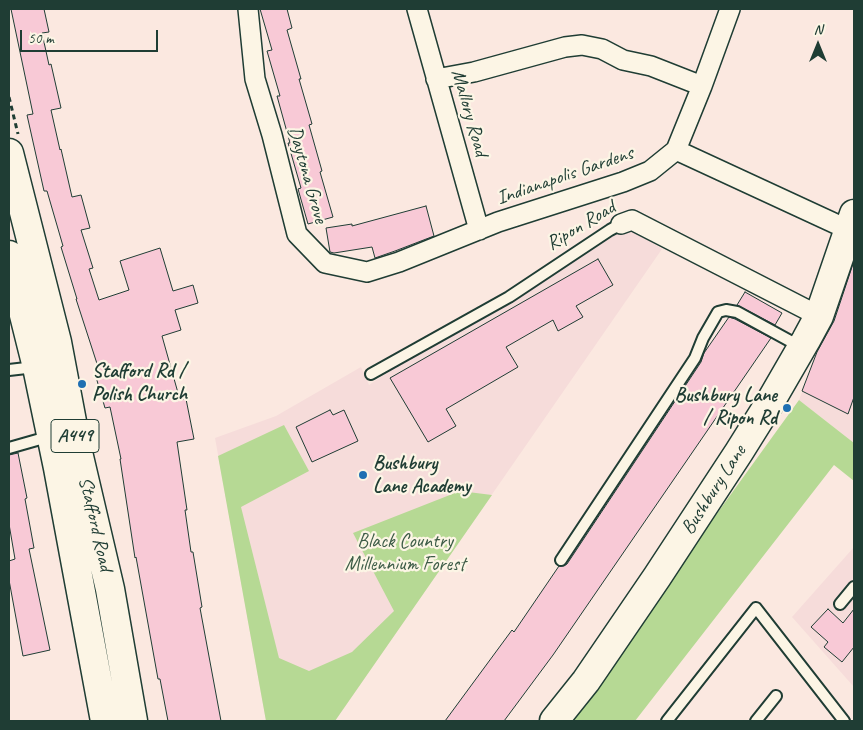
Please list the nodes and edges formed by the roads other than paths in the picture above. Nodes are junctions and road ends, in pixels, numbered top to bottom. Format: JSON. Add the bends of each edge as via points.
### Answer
{"nodes":[{"id":1,"x":248,"y":9,"type":"edge"},
{"id":2,"x":417,"y":9,"type":"edge"},
{"id":3,"x":730,"y":9,"type":"edge"},
{"id":4,"x":436,"y":79,"type":"junction"},
{"id":5,"x":702,"y":86,"type":"junction"},
{"id":6,"x":676,"y":150,"type":"junction"},
{"id":7,"x":9,"y":153,"type":"edge"},
{"id":8,"x":851,"y":222,"type":"edge"},
{"id":9,"x":621,"y":224,"type":"joint"},
{"id":10,"x":479,"y":230,"type":"junction"},
{"id":11,"x":461,"y":237,"type":"joint"},
{"id":12,"x":9,"y":255,"type":"edge"},
{"id":13,"x":819,"y":316,"type":"junction"},
{"id":14,"x":802,"y":348,"type":"junction"},
{"id":15,"x":38,"y":366,"type":"junction"},
{"id":16,"x":9,"y":370,"type":"edge"},
{"id":17,"x":371,"y":374,"type":"dead end"},
{"id":18,"x":52,"y":435,"type":"junction"},
{"id":19,"x":9,"y":448,"type":"edge"},
{"id":20,"x":561,"y":560,"type":"dead end"},
{"id":21,"x":854,"y":587,"type":"edge"},
{"id":22,"x":840,"y":604,"type":"dead end"},
{"id":23,"x":776,"y":696,"type":"dead end"},
{"id":24,"x":104,"y":721,"type":"edge"},
{"id":25,"x":133,"y":721,"type":"edge"},
{"id":26,"x":554,"y":721,"type":"edge"},
{"id":27,"x":668,"y":721,"type":"edge"},
{"id":28,"x":756,"y":721,"type":"edge"},
{"id":29,"x":844,"y":721,"type":"edge"}],
"edges":[{"from":1,"to":11,"type":"street","name":"Daytona Grove","via":[[255,79],[297,234],[325,263],[367,272]]},
{"from":2,"to":4,"type":"street","name":"Mallory Road"},
{"from":3,"to":5,"type":"street","name":"Indianapolis Gardens"},
{"from":4,"to":5,"type":"street","via":[[582,45],[602,49],[623,60],[651,66]]},
{"from":4,"to":10,"type":"street","name":"Mallory Road"},
{"from":5,"to":6,"type":"street","name":"Indianapolis Gardens"},
{"from":6,"to":8,"type":"street"},
{"from":6,"to":10,"type":"street","name":"Indianapolis Gardens","via":[[650,171],[623,182]]},
{"from":7,"to":25,"type":"main road","name":"Stafford Road","number":"A449","via":[[57,342],[77,448],[110,589]]},
{"from":8,"to":13,"type":"main road","name":"Bushbury Lane"},
{"from":9,"to":13,"type":"street","name":"Ripon Road","via":[[632,220]]},
{"from":9,"to":17,"type":"lane","name":"Ripon Road","via":[[510,297]]},
{"from":10,"to":11,"type":"street","name":"Indianapolis Gardens"},
{"from":12,"to":15,"type":"main road","name":"Stafford Road","number":"A449"},
{"from":13,"to":14,"type":"main road","name":"Bushbury Lane"},
{"from":14,"to":20,"type":"lane","via":[[737,312],[718,312],[695,358]]},
{"from":14,"to":26,"type":"main road","name":"Bushbury Lane","via":[[657,578],[586,681]]},
{"from":15,"to":16,"type":"lane"},
{"from":15,"to":18,"type":"main road","name":"Stafford Road","number":"A449"},
{"from":18,"to":19,"type":"lane"},
{"from":18,"to":24,"type":"main road","name":"Stafford Road","number":"A449"},
{"from":21,"to":22,"type":"lane"},
{"from":23,"to":28,"type":"lane"},
{"from":27,"to":29,"type":"lane","via":[[756,608]]}]}
